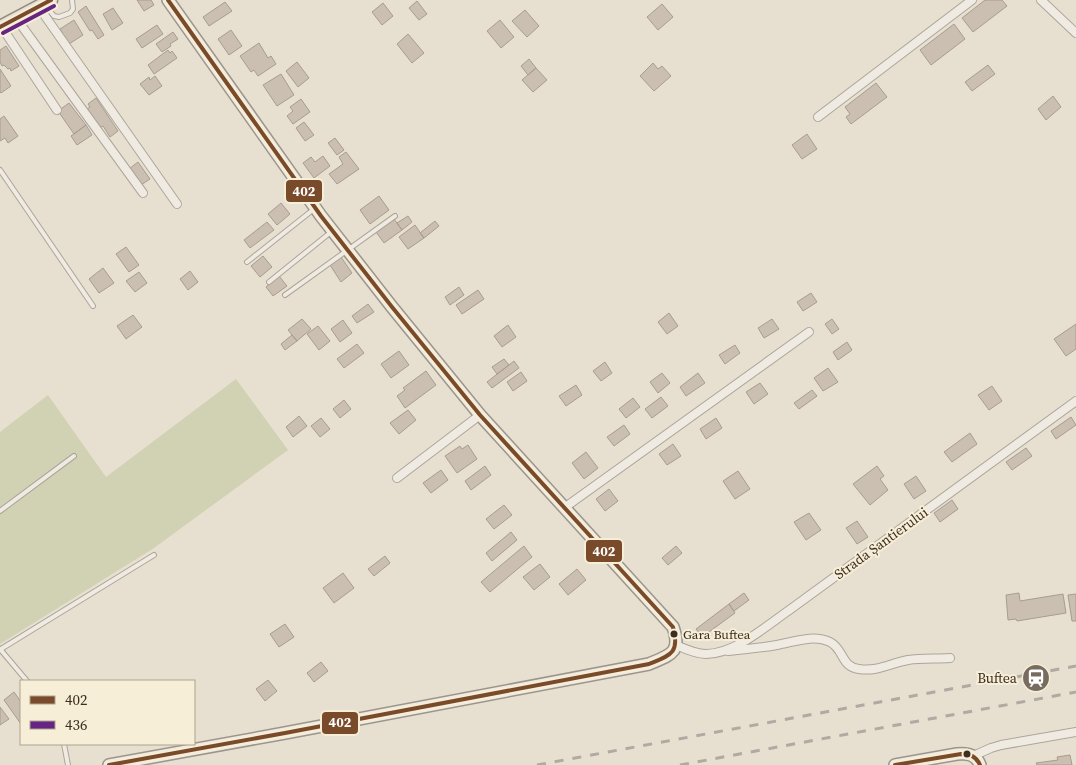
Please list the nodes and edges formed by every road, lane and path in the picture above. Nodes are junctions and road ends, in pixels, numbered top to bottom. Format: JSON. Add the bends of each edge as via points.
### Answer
{"nodes":[{"id":1,"x":72,"y":0,"type":"edge"},
{"id":2,"x":168,"y":0,"type":"edge"},
{"id":3,"x":972,"y":0,"type":"edge"},
{"id":4,"x":1041,"y":0,"type":"edge"},
{"id":5,"x":44,"y":3,"type":"edge"},
{"id":6,"x":16,"y":18,"type":"junction"},
{"id":7,"x":0,"y":27,"type":"edge"},
{"id":8,"x":1076,"y":33,"type":"edge"},
{"id":9,"x":57,"y":110,"type":"dead end"},
{"id":10,"x":818,"y":117,"type":"dead end"},
{"id":11,"x":0,"y":170,"type":"edge"},
{"id":12,"x":143,"y":193,"type":"dead end"},
{"id":13,"x":177,"y":204,"type":"dead end"},
{"id":14,"x":316,"y":208,"type":"junction"},
{"id":15,"x":395,"y":216,"type":"dead end"},
{"id":16,"x":333,"y":231,"type":"junction"},
{"id":17,"x":347,"y":249,"type":"junction"},
{"id":18,"x":247,"y":262,"type":"dead end"},
{"id":19,"x":268,"y":282,"type":"dead end"},
{"id":20,"x":284,"y":294,"type":"dead end"},
{"id":21,"x":93,"y":306,"type":"dead end"},
{"id":22,"x":809,"y":332,"type":"dead end"},
{"id":23,"x":1076,"y":401,"type":"edge"},
{"id":24,"x":480,"y":414,"type":"junction"},
{"id":25,"x":74,"y":456,"type":"dead end"},
{"id":26,"x":397,"y":478,"type":"dead end"},
{"id":27,"x":564,"y":508,"type":"junction"},
{"id":28,"x":0,"y":511,"type":"edge"},
{"id":29,"x":154,"y":555,"type":"dead end"},
{"id":30,"x":676,"y":645,"type":"junction"},
{"id":31,"x":0,"y":649,"type":"edge"},
{"id":32,"x":721,"y":652,"type":"junction"},
{"id":33,"x":950,"y":658,"type":"dead end"},
{"id":34,"x":26,"y":680,"type":"edge"},
{"id":35,"x":1076,"y":732,"type":"edge"},
{"id":36,"x":64,"y":745,"type":"edge"},
{"id":37,"x":976,"y":760,"type":"edge"},
{"id":38,"x":68,"y":765,"type":"edge"},
{"id":39,"x":109,"y":765,"type":"edge"},
{"id":40,"x":895,"y":765,"type":"edge"}],
"edges":[{"from":1,"to":5,"type":"lane","via":[[70,13],[59,17],[54,16]]},
{"from":2,"to":14,"type":"main road"},
{"from":3,"to":10,"type":"street"},
{"from":4,"to":8,"type":"street"},
{"from":5,"to":6,"type":"main road"},
{"from":5,"to":13,"type":"street"},
{"from":6,"to":7,"type":"main road"},
{"from":6,"to":12,"type":"street"},
{"from":7,"to":9,"type":"street"},
{"from":11,"to":21,"type":"lane"},
{"from":14,"to":16,"type":"main road"},
{"from":14,"to":18,"type":"lane"},
{"from":15,"to":17,"type":"lane"},
{"from":16,"to":17,"type":"main road"},
{"from":16,"to":19,"type":"lane"},
{"from":17,"to":20,"type":"lane"},
{"from":17,"to":24,"type":"main road"},
{"from":22,"to":27,"type":"street"},
{"from":23,"to":32,"type":"street","name":"Strada Șantierului","via":[[788,611],[744,641]]},
{"from":24,"to":26,"type":"street"},
{"from":24,"to":27,"type":"main road"},
{"from":25,"to":28,"type":"lane"},
{"from":27,"to":30,"type":"main road","via":[[673,626]]},
{"from":29,"to":31,"type":"lane"},
{"from":30,"to":32,"type":"street","name":"Strada Șantierului","via":[[705,654]]},
{"from":30,"to":39,"type":"main road","via":[[666,657],[649,664]]},
{"from":31,"to":34,"type":"lane"},
{"from":32,"to":33,"type":"street","via":[[811,639],[832,643],[849,666],[860,670],[906,661]]},
{"from":35,"to":37,"type":"street","via":[[1001,745]]},
{"from":36,"to":38,"type":"lane"},
{"from":37,"to":40,"type":"main road","via":[[966,753]]}]}
